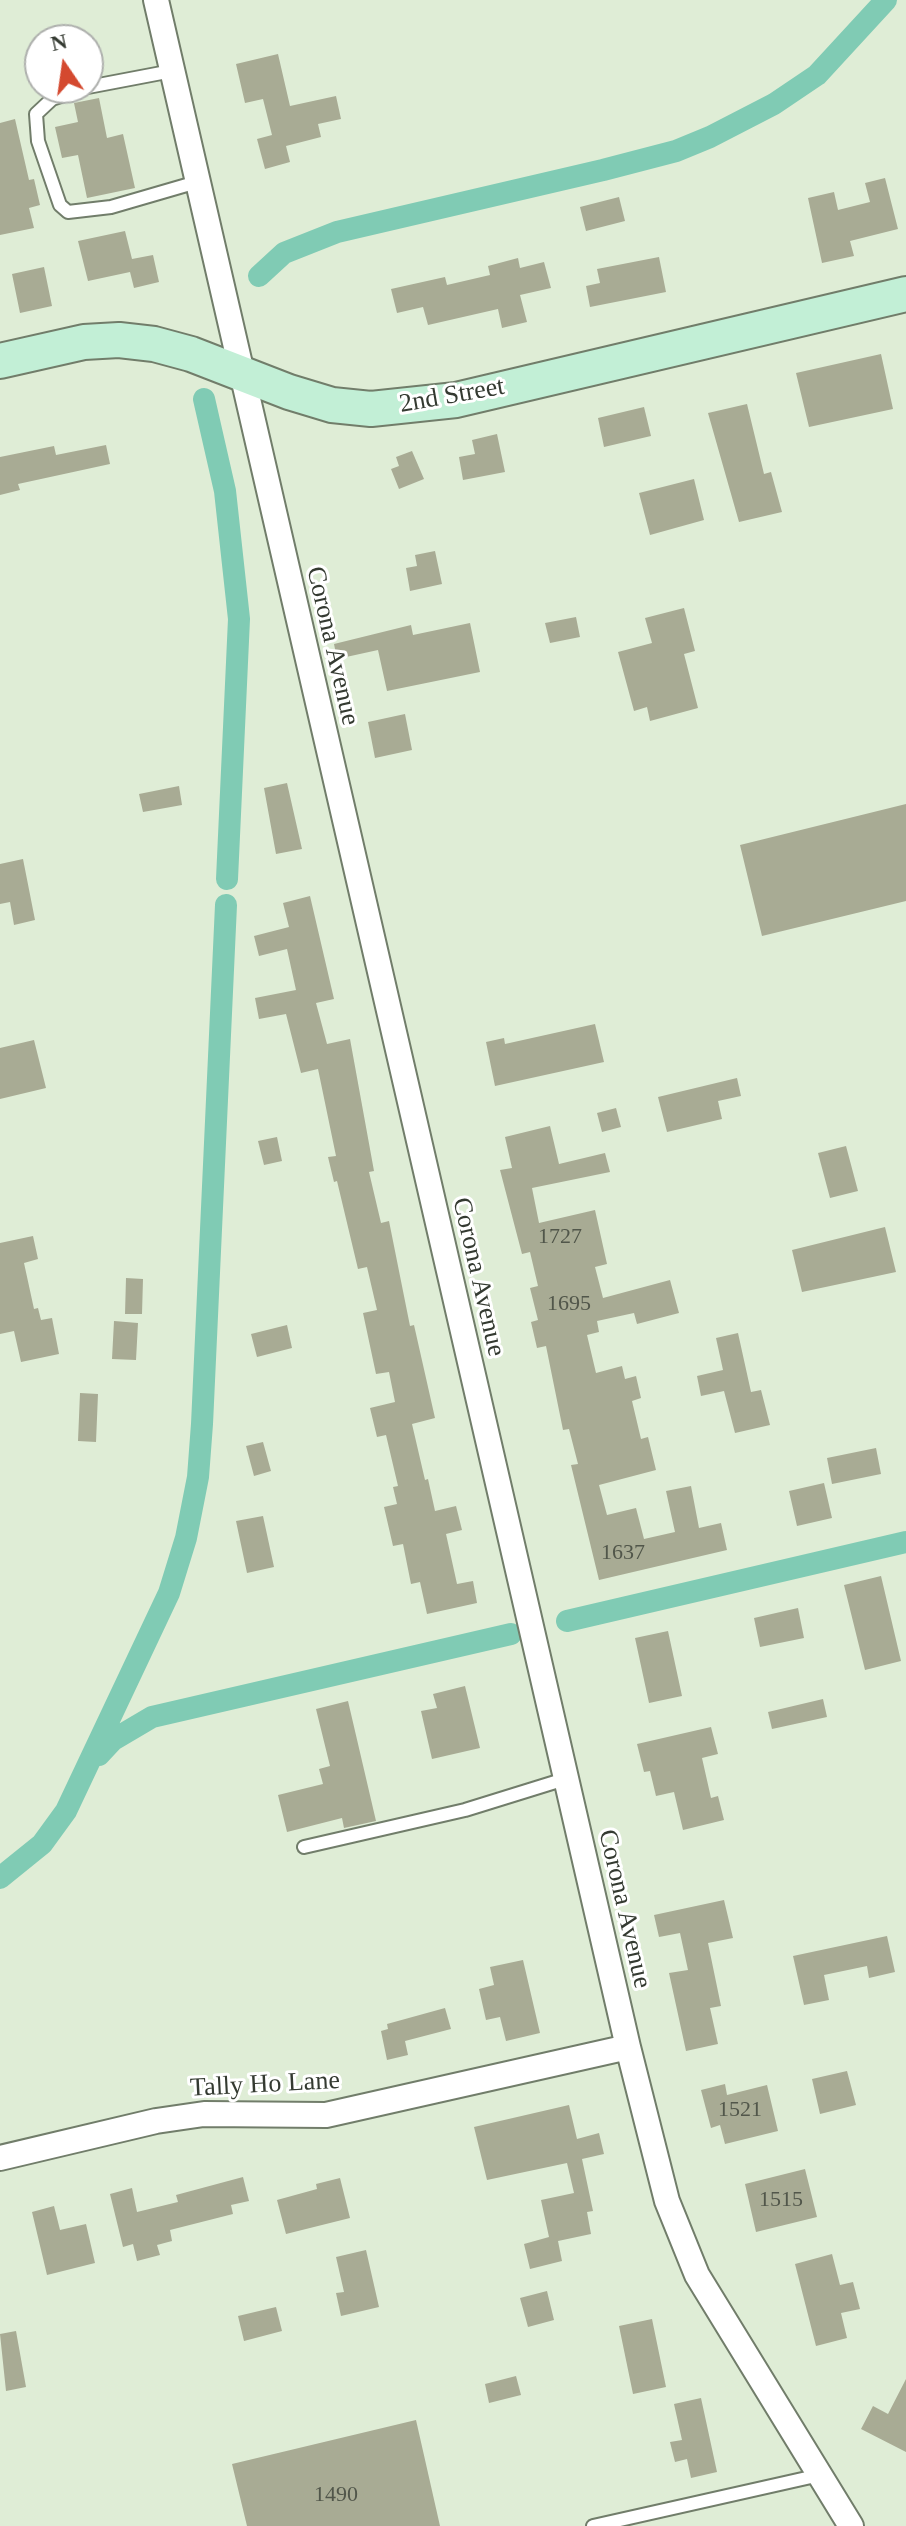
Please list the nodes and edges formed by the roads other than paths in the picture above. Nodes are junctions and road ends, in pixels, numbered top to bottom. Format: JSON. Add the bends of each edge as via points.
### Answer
{"nodes":[{"id":1,"x":156,"y":0,"type":"edge"},
{"id":2,"x":172,"y":71,"type":"junction"},
{"id":3,"x":104,"y":85,"type":"edge"},
{"id":4,"x":47,"y":104,"type":"edge"},
{"id":5,"x":197,"y":182,"type":"junction"},
{"id":6,"x":906,"y":294,"type":"edge"},
{"id":7,"x":0,"y":361,"type":"edge"},
{"id":8,"x":240,"y":373,"type":"junction"},
{"id":9,"x":565,"y":1779,"type":"junction"},
{"id":10,"x":304,"y":1847,"type":"dead end"},
{"id":11,"x":628,"y":2047,"type":"junction"},
{"id":12,"x":0,"y":2158,"type":"edge"},
{"id":13,"x":820,"y":2475,"type":"junction"},
{"id":14,"x":593,"y":2526,"type":"edge"},
{"id":15,"x":851,"y":2526,"type":"edge"}],
"edges":[{"from":1,"to":2,"type":"street","name":"Corona Avenue"},
{"from":2,"to":3,"type":"lane"},
{"from":2,"to":5,"type":"street","name":"Corona Avenue"},
{"from":4,"to":5,"type":"lane","via":[[36,114],[38,141],[60,205],[68,212],[111,207]]},
{"from":5,"to":8,"type":"street","name":"Corona Avenue"},
{"from":6,"to":8,"type":"street","name":"2nd Street","via":[[456,400],[371,409],[332,405]]},
{"from":7,"to":8,"type":"street","name":"2nd Street","via":[[84,342],[119,340],[191,354]]},
{"from":8,"to":9,"type":"street","name":"Corona Avenue"},
{"from":9,"to":10,"type":"lane","via":[[465,1810]]},
{"from":9,"to":11,"type":"street","name":"Corona Avenue"},
{"from":11,"to":12,"type":"street","name":"Tally Ho Lane","via":[[326,2115],[204,2114]]},
{"from":11,"to":13,"type":"street","name":"Corona Avenue","via":[[681,2242]]},
{"from":13,"to":14,"type":"lane"},
{"from":13,"to":15,"type":"street","name":"Corona Avenue"}]}
